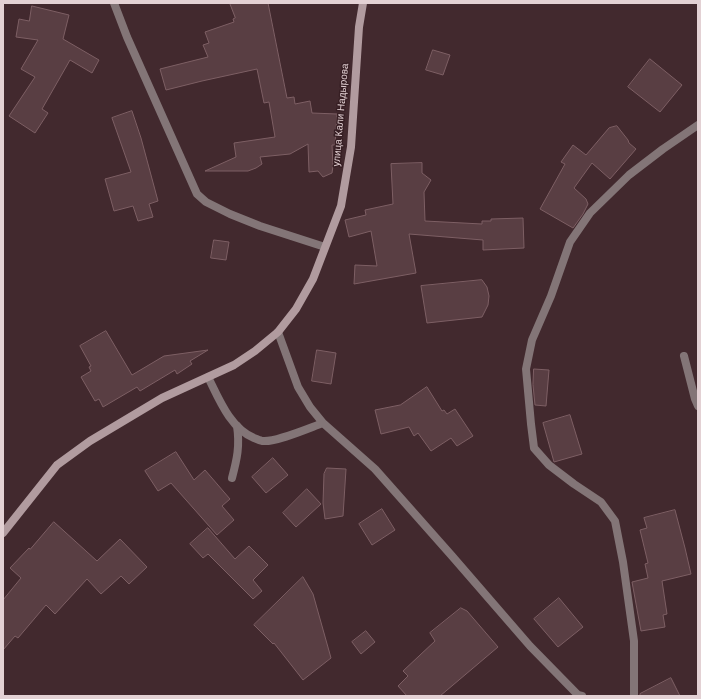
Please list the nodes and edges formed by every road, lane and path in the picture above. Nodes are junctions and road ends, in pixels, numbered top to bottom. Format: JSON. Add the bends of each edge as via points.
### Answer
{"nodes":[{"id":1,"x":114,"y":3,"type":"edge"},
{"id":2,"x":363,"y":3,"type":"edge"},
{"id":3,"x":698,"y":125,"type":"edge"},
{"id":4,"x":325,"y":247,"type":"junction"},
{"id":5,"x":278,"y":332,"type":"junction"},
{"id":6,"x":684,"y":356,"type":"dead end"},
{"id":7,"x":208,"y":377,"type":"junction"},
{"id":8,"x":698,"y":406,"type":"edge"},
{"id":9,"x":323,"y":423,"type":"junction"},
{"id":10,"x":237,"y":426,"type":"junction"},
{"id":11,"x":232,"y":478,"type":"dead end"},
{"id":12,"x":3,"y":533,"type":"edge"},
{"id":13,"x":579,"y":696,"type":"edge"},
{"id":14,"x":634,"y":696,"type":"edge"}],
"edges":[{"from":1,"to":4,"type":"street","via":[[197,194],[206,202],[260,226]]},
{"from":2,"to":4,"type":"street","name":"улица Кали Надырова","via":[[351,147],[341,206]]},
{"from":3,"to":14,"type":"street","via":[[629,175],[590,213],[570,242],[532,340],[526,369],[534,448],[549,465],[601,502],[615,521],[634,641]]},
{"from":4,"to":5,"type":"street","name":"улица Кали Надырова","via":[[313,279],[296,309]]},
{"from":5,"to":7,"type":"street","name":"улица Кали Надырова","via":[[234,365]]},
{"from":5,"to":9,"type":"street","via":[[298,387]]},
{"from":6,"to":8,"type":"street"},
{"from":7,"to":10,"type":"street"},
{"from":7,"to":12,"type":"street","name":"улица Кали Надырова","via":[[162,398],[90,441],[63,461]]},
{"from":9,"to":10,"type":"street","via":[[263,441],[250,436]]},
{"from":9,"to":13,"type":"street","via":[[375,469],[530,646]]},
{"from":10,"to":11,"type":"street","via":[[237,459]]}]}
